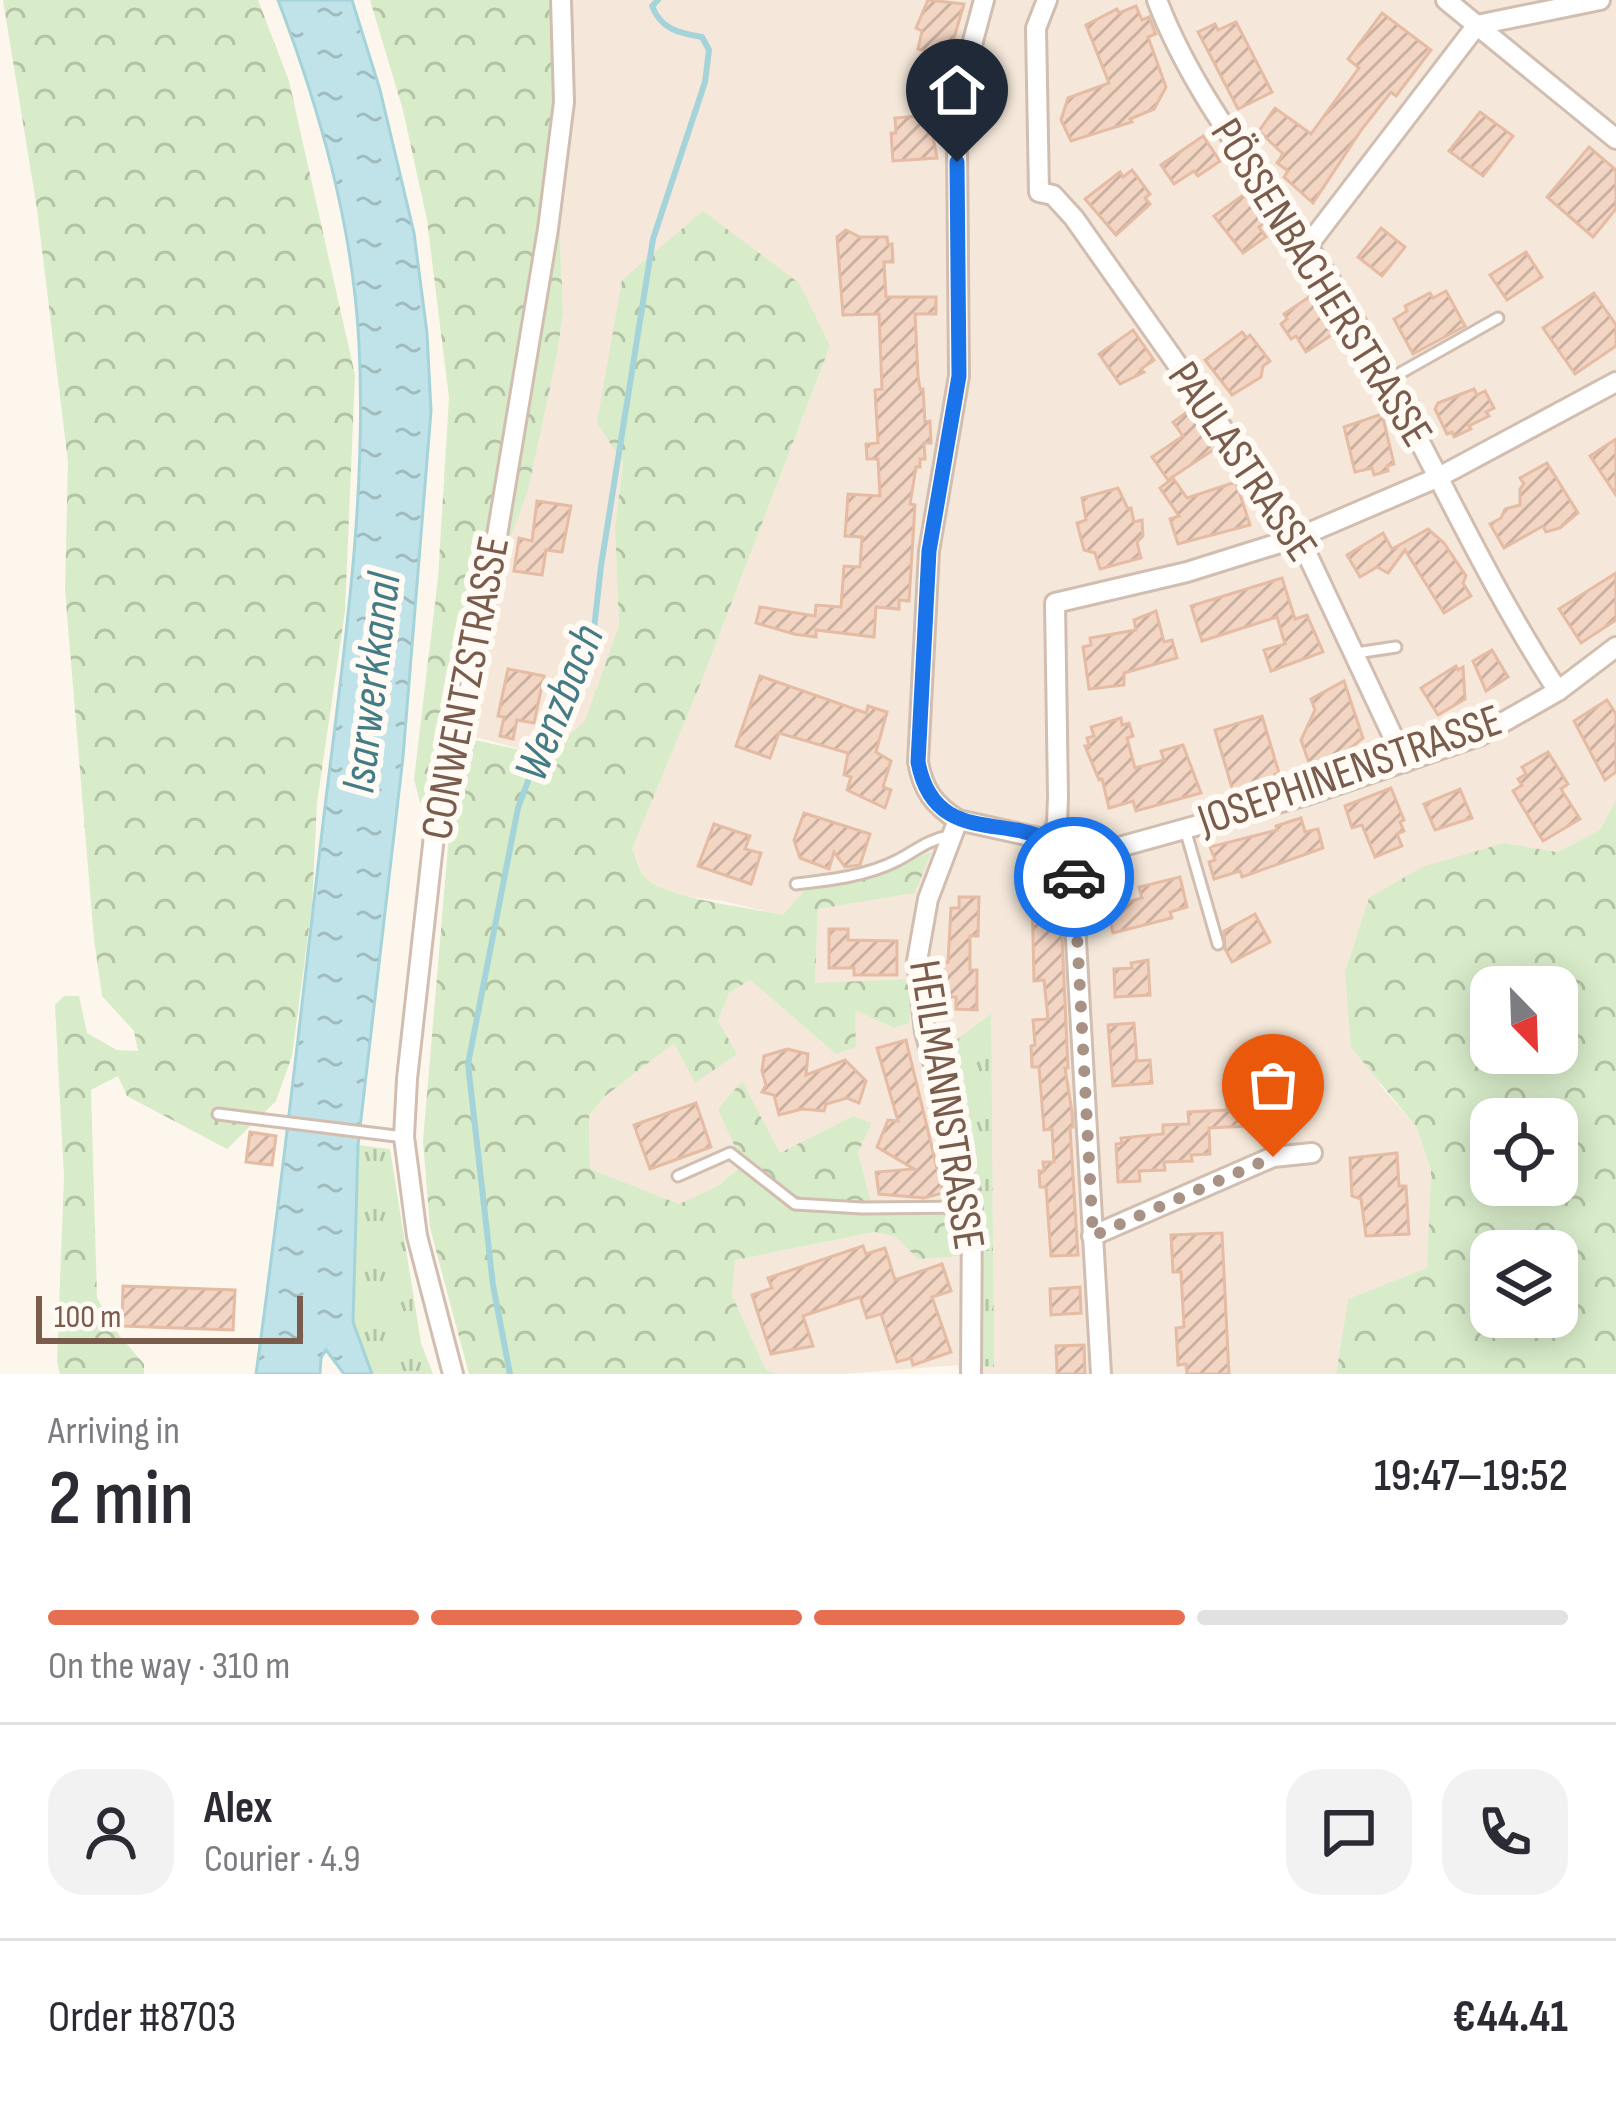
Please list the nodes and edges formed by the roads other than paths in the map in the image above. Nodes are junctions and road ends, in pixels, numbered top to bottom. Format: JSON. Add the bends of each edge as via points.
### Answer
{"nodes":[{"id":1,"x":561,"y":0,"type":"edge"},
{"id":2,"x":984,"y":0,"type":"edge"},
{"id":3,"x":1047,"y":0,"type":"edge"},
{"id":4,"x":1157,"y":0,"type":"edge"},
{"id":5,"x":1446,"y":0,"type":"edge"},
{"id":6,"x":1600,"y":0,"type":"edge"},
{"id":7,"x":1477,"y":25,"type":"junction"},
{"id":8,"x":1616,"y":139,"type":"edge"},
{"id":9,"x":1306,"y":248,"type":"junction"},
{"id":10,"x":1498,"y":318,"type":"dead end"},
{"id":11,"x":1388,"y":380,"type":"junction"},
{"id":12,"x":1616,"y":382,"type":"edge"},
{"id":13,"x":1439,"y":477,"type":"junction"},
{"id":14,"x":1299,"y":537,"type":"junction"},
{"id":15,"x":1396,"y":647,"type":"dead end"},
{"id":16,"x":1616,"y":647,"type":"edge"},
{"id":17,"x":1356,"y":652,"type":"junction"},
{"id":18,"x":1558,"y":691,"type":"junction"},
{"id":19,"x":1405,"y":762,"type":"junction"},
{"id":20,"x":956,"y":828,"type":"junction"},
{"id":21,"x":1185,"y":828,"type":"junction"},
{"id":22,"x":1049,"y":840,"type":"junction"},
{"id":23,"x":1069,"y":861,"type":"junction"},
{"id":24,"x":796,"y":884,"type":"dead end"},
{"id":25,"x":1219,"y":944,"type":"dead end"},
{"id":26,"x":218,"y":1114,"type":"dead end"},
{"id":27,"x":404,"y":1137,"type":"junction"},
{"id":28,"x":1312,"y":1153,"type":"dead end"},
{"id":29,"x":678,"y":1176,"type":"dead end"},
{"id":30,"x":972,"y":1207,"type":"junction"},
{"id":31,"x":1093,"y":1236,"type":"junction"},
{"id":32,"x":453,"y":1374,"type":"edge"},
{"id":33,"x":971,"y":1374,"type":"edge"},
{"id":34,"x":1101,"y":1374,"type":"edge"}],
"edges":[{"from":1,"to":27,"type":"street","name":"CONWENTZSTRASSE","via":[[563,102],[548,229],[474,674],[440,782]]},
{"from":2,"to":20,"type":"street","via":[[958,126],[959,376],[929,551],[917,739],[921,778]]},
{"from":3,"to":14,"type":"street","name":"PAULASTRASSE","via":[[1036,28],[1039,192],[1074,218]]},
{"from":4,"to":9,"type":"street","name":"PÖSSENBACHERSTRASSE","via":[[1191,77]]},
{"from":5,"to":7,"type":"street"},
{"from":6,"to":7,"type":"street"},
{"from":7,"to":8,"type":"street"},
{"from":7,"to":9,"type":"street"},
{"from":9,"to":11,"type":"street","name":"PÖSSENBACHERSTRASSE"},
{"from":10,"to":11,"type":"lane"},
{"from":11,"to":13,"type":"street","name":"PÖSSENBACHERSTRASSE"},
{"from":12,"to":13,"type":"street"},
{"from":13,"to":14,"type":"street"},
{"from":13,"to":18,"type":"street","name":"PÖSSENBACHERSTRASSE","via":[[1495,591]]},
{"from":14,"to":17,"type":"street","name":"PAULASTRASSE"},
{"from":14,"to":22,"type":"street","via":[[1055,603],[1058,797]]},
{"from":15,"to":17,"type":"lane"},
{"from":16,"to":18,"type":"street","name":"JOSEPHINENSTRASSE"},
{"from":17,"to":19,"type":"street","name":"PAULASTRASSE"},
{"from":18,"to":19,"type":"street","name":"JOSEPHINENSTRASSE","via":[[1479,736]]},
{"from":19,"to":21,"type":"street","name":"JOSEPHINENSTRASSE"},
{"from":20,"to":22,"type":"street","via":[[1021,830]]},
{"from":20,"to":24,"type":"lane","via":[[871,870]]},
{"from":20,"to":30,"type":"street","name":"HEILMANNSTRASSE","via":[[928,899],[917,961],[925,1032]]},
{"from":21,"to":23,"type":"street","name":"JOSEPHINENSTRASSE"},
{"from":21,"to":25,"type":"lane"},
{"from":22,"to":23,"type":"street"},
{"from":23,"to":31,"type":"street"},
{"from":26,"to":27,"type":"lane"},
{"from":27,"to":32,"type":"street","name":"CONWENTZSTRASSE","via":[[417,1236]]},
{"from":28,"to":31,"type":"street","via":[[1273,1157]]},
{"from":29,"to":30,"type":"lane","via":[[730,1153],[795,1204]]},
{"from":30,"to":33,"type":"street","name":"HEILMANNSTRASSE"},
{"from":31,"to":34,"type":"street"}]}
